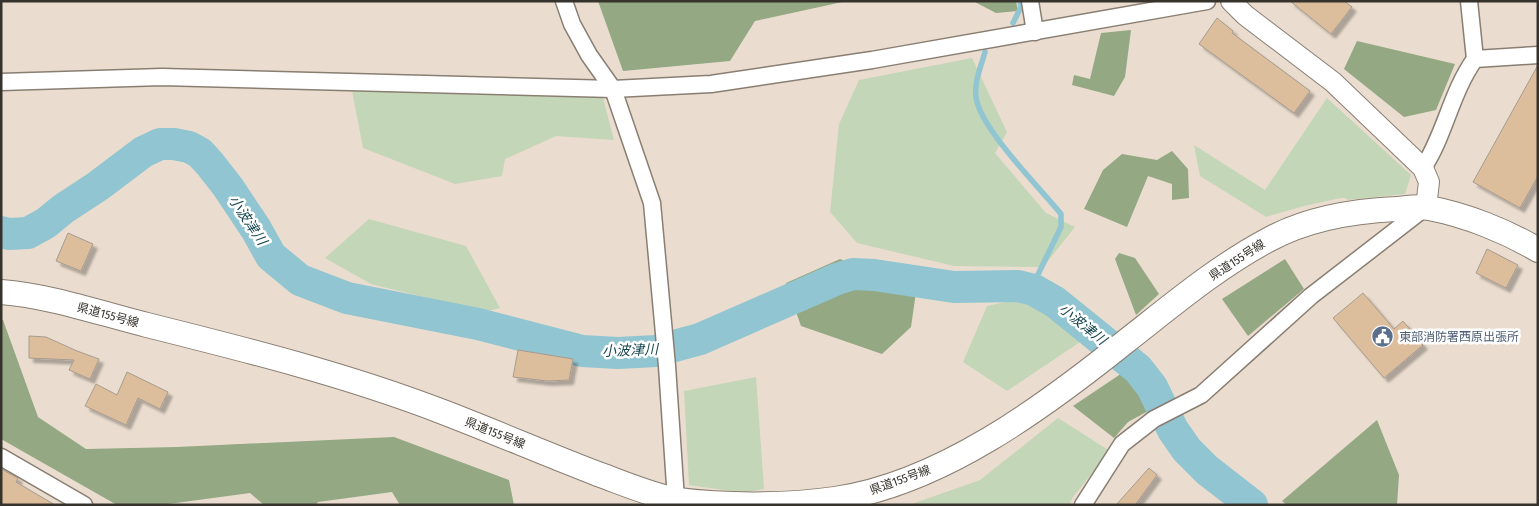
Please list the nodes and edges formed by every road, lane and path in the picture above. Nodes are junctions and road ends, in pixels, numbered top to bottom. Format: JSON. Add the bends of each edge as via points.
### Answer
{"nodes":[{"id":1,"x":564,"y":1,"type":"edge"},
{"id":2,"x":1030,"y":1,"type":"edge"},
{"id":3,"x":1207,"y":1,"type":"edge"},
{"id":4,"x":1231,"y":1,"type":"edge"},
{"id":5,"x":1468,"y":1,"type":"edge"},
{"id":6,"x":1035,"y":32,"type":"junction"},
{"id":7,"x":1538,"y":54,"type":"edge"},
{"id":8,"x":1475,"y":59,"type":"junction"},
{"id":9,"x":1,"y":82,"type":"edge"},
{"id":10,"x":613,"y":90,"type":"junction"},
{"id":11,"x":1423,"y":168,"type":"junction"},
{"id":12,"x":1426,"y":207,"type":"junction"},
{"id":13,"x":1538,"y":250,"type":"edge"},
{"id":14,"x":1,"y":292,"type":"edge"},
{"id":15,"x":1,"y":457,"type":"edge"},
{"id":16,"x":676,"y":500,"type":"junction"},
{"id":17,"x":84,"y":505,"type":"edge"},
{"id":18,"x":1083,"y":505,"type":"edge"}],
"edges":[{"from":1,"to":10,"type":"street","via":[[589,55]]},
{"from":2,"to":6,"type":"street"},
{"from":3,"to":6,"type":"street"},
{"from":4,"to":11,"type":"street","via":[[1333,82]]},
{"from":5,"to":8,"type":"street"},
{"from":6,"to":10,"type":"street","via":[[711,84]]},
{"from":7,"to":8,"type":"street"},
{"from":8,"to":11,"type":"street","via":[[1465,72],[1432,155]]},
{"from":9,"to":10,"type":"street","via":[[162,77]]},
{"from":10,"to":16,"type":"street","via":[[652,203]]},
{"from":11,"to":12,"type":"street","via":[[1429,182]]},
{"from":12,"to":13,"type":"main road","name":"県道155号線","via":[[1466,218]]},
{"from":12,"to":16,"type":"main road","name":"県道155号線","via":[[1336,216],[1267,240],[1179,299],[1035,410],[980,444],[905,480],[871,492],[836,499],[761,505]]},
{"from":12,"to":18,"type":"street","via":[[1311,296],[1201,395],[1154,419],[1122,444]]},
{"from":14,"to":16,"type":"main road","name":"県道155号線","via":[[65,304],[367,384],[613,480]]},
{"from":15,"to":17,"type":"street"}]}
